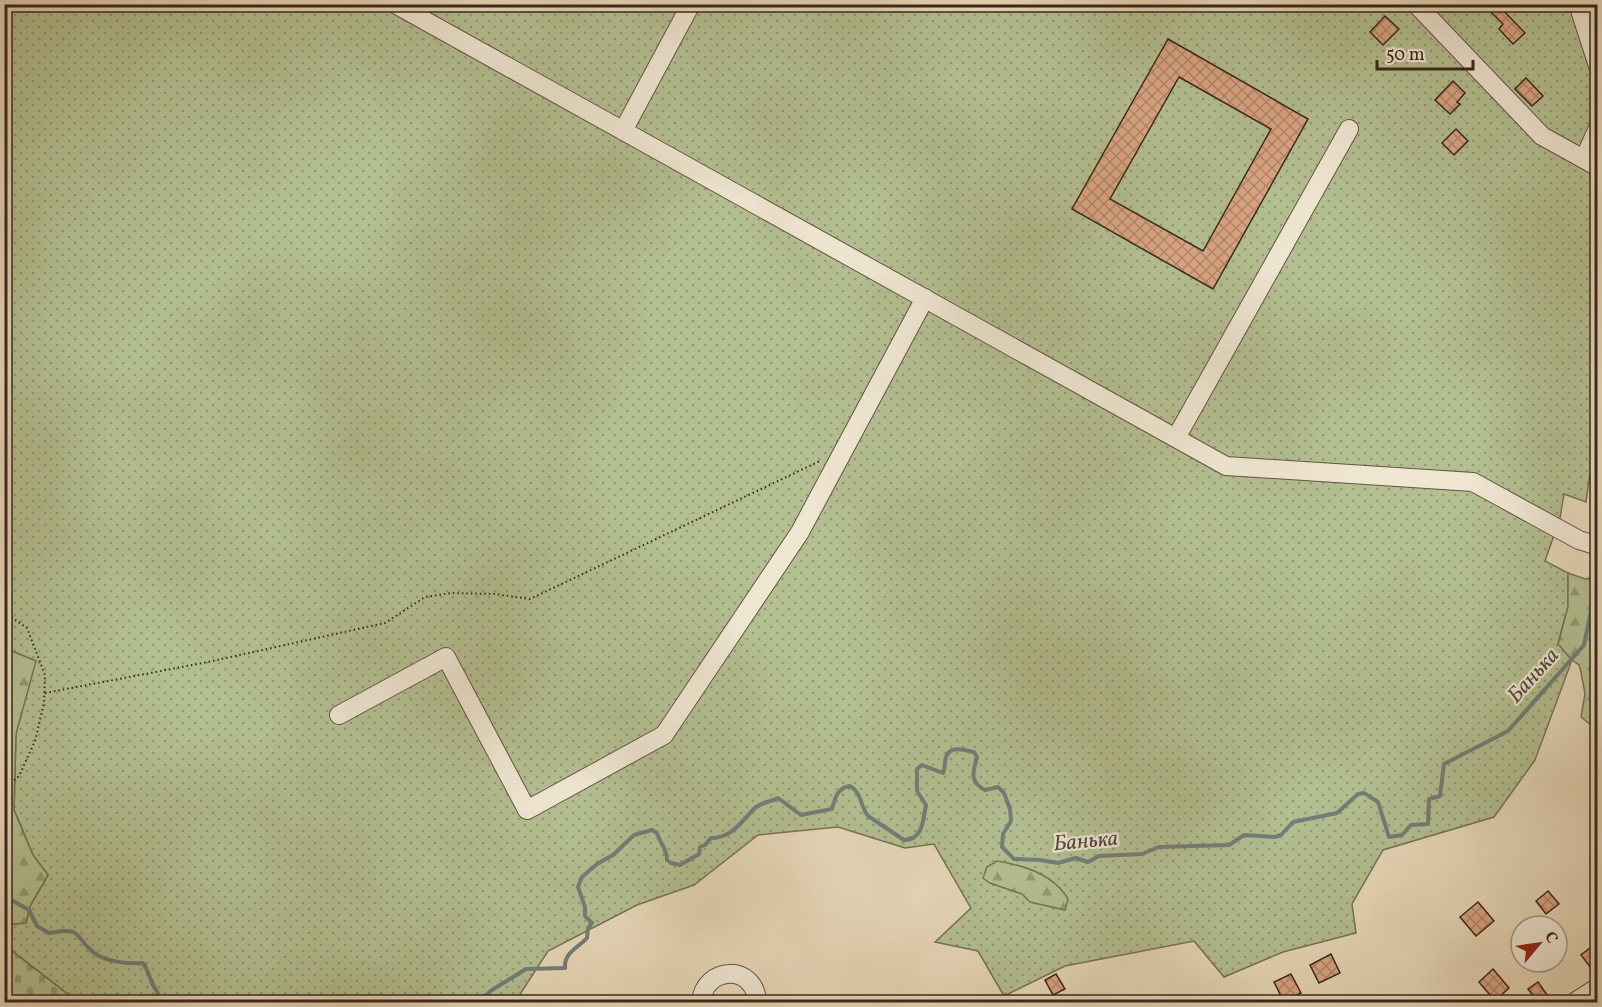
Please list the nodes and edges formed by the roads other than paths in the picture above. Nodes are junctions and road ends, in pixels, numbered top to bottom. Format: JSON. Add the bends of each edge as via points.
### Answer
{"nodes":[{"id":1,"x":395,"y":4,"type":"edge"},
{"id":2,"x":692,"y":4,"type":"edge"},
{"id":3,"x":1416,"y":4,"type":"edge"},
{"id":4,"x":1578,"y":4,"type":"edge"},
{"id":5,"x":1598,"y":66,"type":"edge"},
{"id":6,"x":1598,"y":128,"type":"edge"},
{"id":7,"x":1349,"y":129,"type":"dead end"},
{"id":8,"x":622,"y":131,"type":"junction"},
{"id":9,"x":1591,"y":163,"type":"edge"},
{"id":10,"x":925,"y":298,"type":"junction"},
{"id":11,"x":1176,"y":438,"type":"junction"},
{"id":12,"x":1598,"y":546,"type":"edge"},
{"id":13,"x":339,"y":715,"type":"dead end"},
{"id":14,"x":1598,"y":987,"type":"edge"},
{"id":15,"x":701,"y":1002,"type":"edge"},
{"id":16,"x":758,"y":1002,"type":"edge"},
{"id":17,"x":1575,"y":1002,"type":"edge"}],
"edges":[{"from":1,"to":8,"type":"street"},
{"from":2,"to":8,"type":"street"},
{"from":3,"to":9,"type":"street","via":[[1542,136]]},
{"from":4,"to":5,"type":"street"},
{"from":6,"to":9,"type":"street"},
{"from":7,"to":11,"type":"street"},
{"from":8,"to":10,"type":"street"},
{"from":10,"to":11,"type":"street"},
{"from":10,"to":13,"type":"street","via":[[800,532],[664,735],[526,810],[446,657]]},
{"from":11,"to":12,"type":"street","via":[[1226,466],[1473,482],[1579,540]]},
{"from":14,"to":17,"type":"street"},
{"from":15,"to":16,"type":"street","via":[[703,990],[710,982],[736,974],[752,985]]}]}
